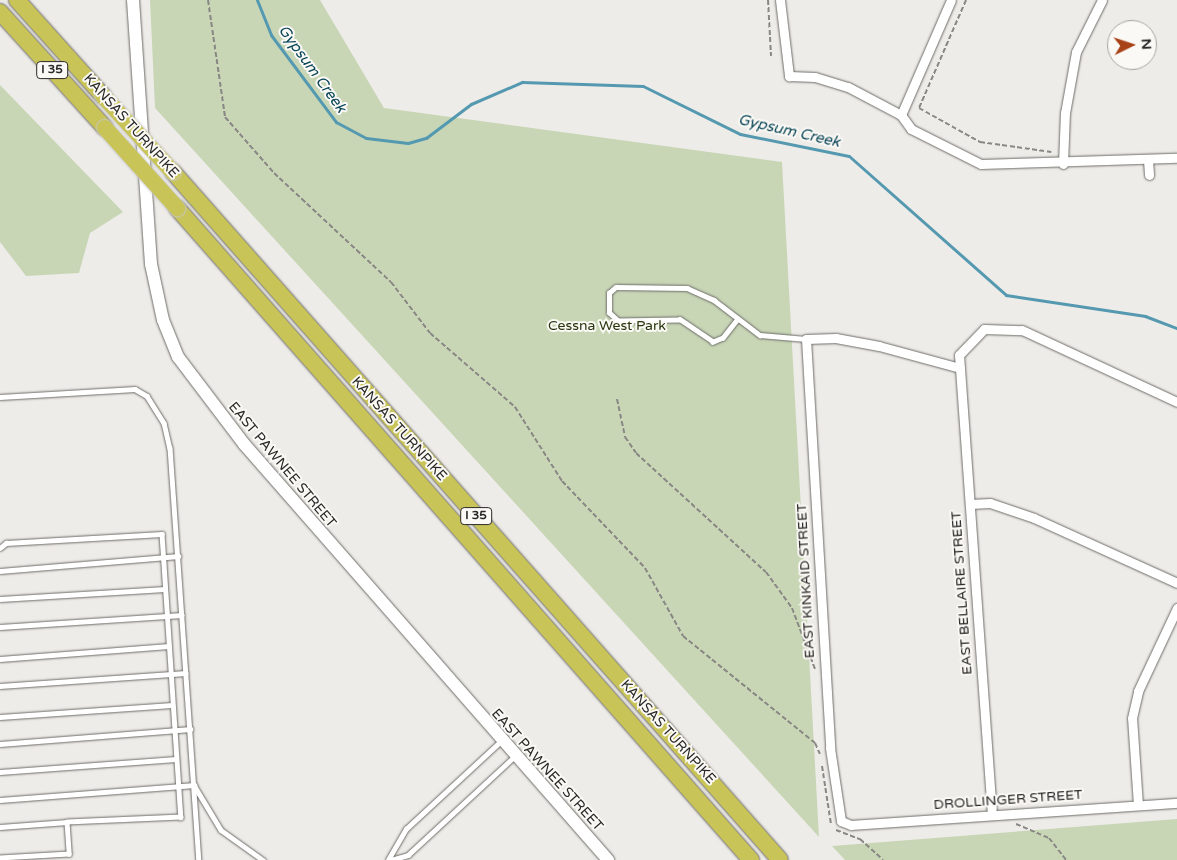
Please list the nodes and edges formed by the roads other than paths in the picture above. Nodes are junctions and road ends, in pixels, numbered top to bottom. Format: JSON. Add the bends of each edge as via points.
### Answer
{"nodes":[{"id":1,"x":17,"y":0,"type":"edge"},
{"id":2,"x":133,"y":0,"type":"edge"},
{"id":3,"x":780,"y":0,"type":"edge"},
{"id":4,"x":951,"y":0,"type":"edge"},
{"id":5,"x":1102,"y":0,"type":"edge"},
{"id":6,"x":0,"y":12,"type":"edge"},
{"id":7,"x":901,"y":116,"type":"junction"},
{"id":8,"x":1177,"y":158,"type":"edge"},
{"id":9,"x":1148,"y":160,"type":"junction"},
{"id":10,"x":1063,"y":164,"type":"junction"},
{"id":11,"x":1149,"y":175,"type":"dead end"},
{"id":12,"x":738,"y":319,"type":"junction"},
{"id":13,"x":806,"y":339,"type":"junction"},
{"id":14,"x":960,"y":368,"type":"junction"},
{"id":15,"x":0,"y":397,"type":"edge"},
{"id":16,"x":1177,"y":402,"type":"edge"},
{"id":17,"x":970,"y":504,"type":"junction"},
{"id":18,"x":0,"y":548,"type":"edge"},
{"id":19,"x":178,"y":556,"type":"junction"},
{"id":20,"x":163,"y":557,"type":"junction"},
{"id":21,"x":0,"y":571,"type":"edge"},
{"id":22,"x":1177,"y":583,"type":"edge"},
{"id":23,"x":165,"y":589,"type":"junction"},
{"id":24,"x":0,"y":600,"type":"edge"},
{"id":25,"x":1177,"y":608,"type":"edge"},
{"id":26,"x":182,"y":615,"type":"junction"},
{"id":27,"x":167,"y":616,"type":"junction"},
{"id":28,"x":0,"y":627,"type":"edge"},
{"id":29,"x":169,"y":646,"type":"junction"},
{"id":30,"x":0,"y":659,"type":"edge"},
{"id":31,"x":186,"y":672,"type":"junction"},
{"id":32,"x":171,"y":674,"type":"junction"},
{"id":33,"x":0,"y":686,"type":"edge"},
{"id":34,"x":172,"y":705,"type":"junction"},
{"id":35,"x":0,"y":717,"type":"edge"},
{"id":36,"x":190,"y":730,"type":"junction"},
{"id":37,"x":174,"y":731,"type":"junction"},
{"id":38,"x":501,"y":742,"type":"junction"},
{"id":39,"x":0,"y":744,"type":"edge"},
{"id":40,"x":514,"y":757,"type":"junction"},
{"id":41,"x":176,"y":759,"type":"junction"},
{"id":42,"x":0,"y":772,"type":"edge"},
{"id":43,"x":194,"y":785,"type":"junction"},
{"id":44,"x":178,"y":786,"type":"junction"},
{"id":45,"x":0,"y":800,"type":"edge"},
{"id":46,"x":1177,"y":803,"type":"edge"},
{"id":47,"x":1138,"y":805,"type":"junction"},
{"id":48,"x":992,"y":815,"type":"junction"},
{"id":49,"x":841,"y":821,"type":"joint"},
{"id":50,"x":67,"y":822,"type":"junction"},
{"id":51,"x":0,"y":827,"type":"edge"},
{"id":52,"x":0,"y":858,"type":"edge"},
{"id":53,"x":199,"y":860,"type":"edge"},
{"id":54,"x":263,"y":860,"type":"edge"},
{"id":55,"x":390,"y":860,"type":"edge"},
{"id":56,"x":608,"y":860,"type":"edge"},
{"id":57,"x":751,"y":860,"type":"edge"},
{"id":58,"x":780,"y":860,"type":"edge"}],
"edges":[{"from":1,"to":58,"type":"highway","name":"KANSAS TURNPIKE","number":"I 35","bridge":true,"via":[[173,172]]},
{"from":2,"to":38,"type":"main road","name":"EAST PAWNEE STREET","via":[[151,264],[163,320],[178,357],[244,444]]},
{"from":3,"to":7,"type":"street","via":[[789,76],[815,77],[848,87]]},
{"from":4,"to":7,"type":"street"},
{"from":5,"to":10,"type":"street","via":[[1076,52],[1065,113]]},
{"from":6,"to":57,"type":"highway","name":"KANSAS TURNPIKE","number":"I 35","bridge":true,"via":[[177,208]]},
{"from":7,"to":10,"type":"street","via":[[911,129],[981,164]]},
{"from":8,"to":9,"type":"street"},
{"from":9,"to":10,"type":"street"},
{"from":9,"to":11,"type":"street"},
{"from":12,"to":12,"type":"lane","via":[[687,288],[616,287],[608,292],[609,313],[618,321],[680,320],[713,342],[723,338]]},
{"from":12,"to":13,"type":"lane","via":[[760,335]]},
{"from":13,"to":14,"type":"street","via":[[871,344]]},
{"from":13,"to":49,"type":"street","name":"EAST KINKAID STREET","via":[[830,748]]},
{"from":14,"to":16,"type":"street","name":"EAST BELLAIRE STREET","via":[[959,355],[973,335],[1004,326],[1022,330]]},
{"from":14,"to":17,"type":"street","name":"EAST BELLAIRE STREET"},
{"from":15,"to":19,"type":"lane","via":[[135,389],[147,396],[164,424],[170,448]]},
{"from":17,"to":22,"type":"street","via":[[990,503],[1034,518]]},
{"from":17,"to":48,"type":"street","name":"EAST BELLAIRE STREET"},
{"from":18,"to":20,"type":"lane","via":[[6,543],[162,534]]},
{"from":19,"to":20,"type":"lane"},
{"from":19,"to":26,"type":"lane"},
{"from":20,"to":21,"type":"lane"},
{"from":20,"to":23,"type":"lane"},
{"from":23,"to":24,"type":"lane"},
{"from":23,"to":27,"type":"lane"},
{"from":25,"to":47,"type":"street","via":[[1138,691],[1132,718]]},
{"from":26,"to":27,"type":"lane"},
{"from":26,"to":31,"type":"lane"},
{"from":27,"to":28,"type":"lane"},
{"from":27,"to":29,"type":"lane"},
{"from":29,"to":30,"type":"lane"},
{"from":29,"to":32,"type":"lane"},
{"from":31,"to":32,"type":"lane"},
{"from":31,"to":36,"type":"lane"},
{"from":32,"to":33,"type":"lane"},
{"from":32,"to":34,"type":"lane"},
{"from":34,"to":35,"type":"lane"},
{"from":34,"to":37,"type":"lane"},
{"from":36,"to":37,"type":"lane"},
{"from":36,"to":43,"type":"lane"},
{"from":37,"to":39,"type":"lane"},
{"from":37,"to":41,"type":"lane"},
{"from":38,"to":40,"type":"main road","name":"EAST PAWNEE STREET"},
{"from":38,"to":55,"type":"lane","via":[[406,829]]},
{"from":40,"to":55,"type":"lane","via":[[408,855]]},
{"from":40,"to":56,"type":"main road","name":"EAST PAWNEE STREET"},
{"from":41,"to":42,"type":"lane"},
{"from":41,"to":44,"type":"lane"},
{"from":43,"to":44,"type":"lane"},
{"from":43,"to":53,"type":"lane"},
{"from":43,"to":54,"type":"lane","via":[[221,830]]},
{"from":44,"to":45,"type":"lane"},
{"from":44,"to":50,"type":"lane","via":[[181,817]]},
{"from":46,"to":47,"type":"street","name":"DROLLINGER STREET"},
{"from":47,"to":48,"type":"street","name":"DROLLINGER STREET"},
{"from":48,"to":49,"type":"street","name":"DROLLINGER STREET","via":[[851,825]]},
{"from":50,"to":51,"type":"lane"},
{"from":50,"to":52,"type":"lane","via":[[69,854]]}]}
